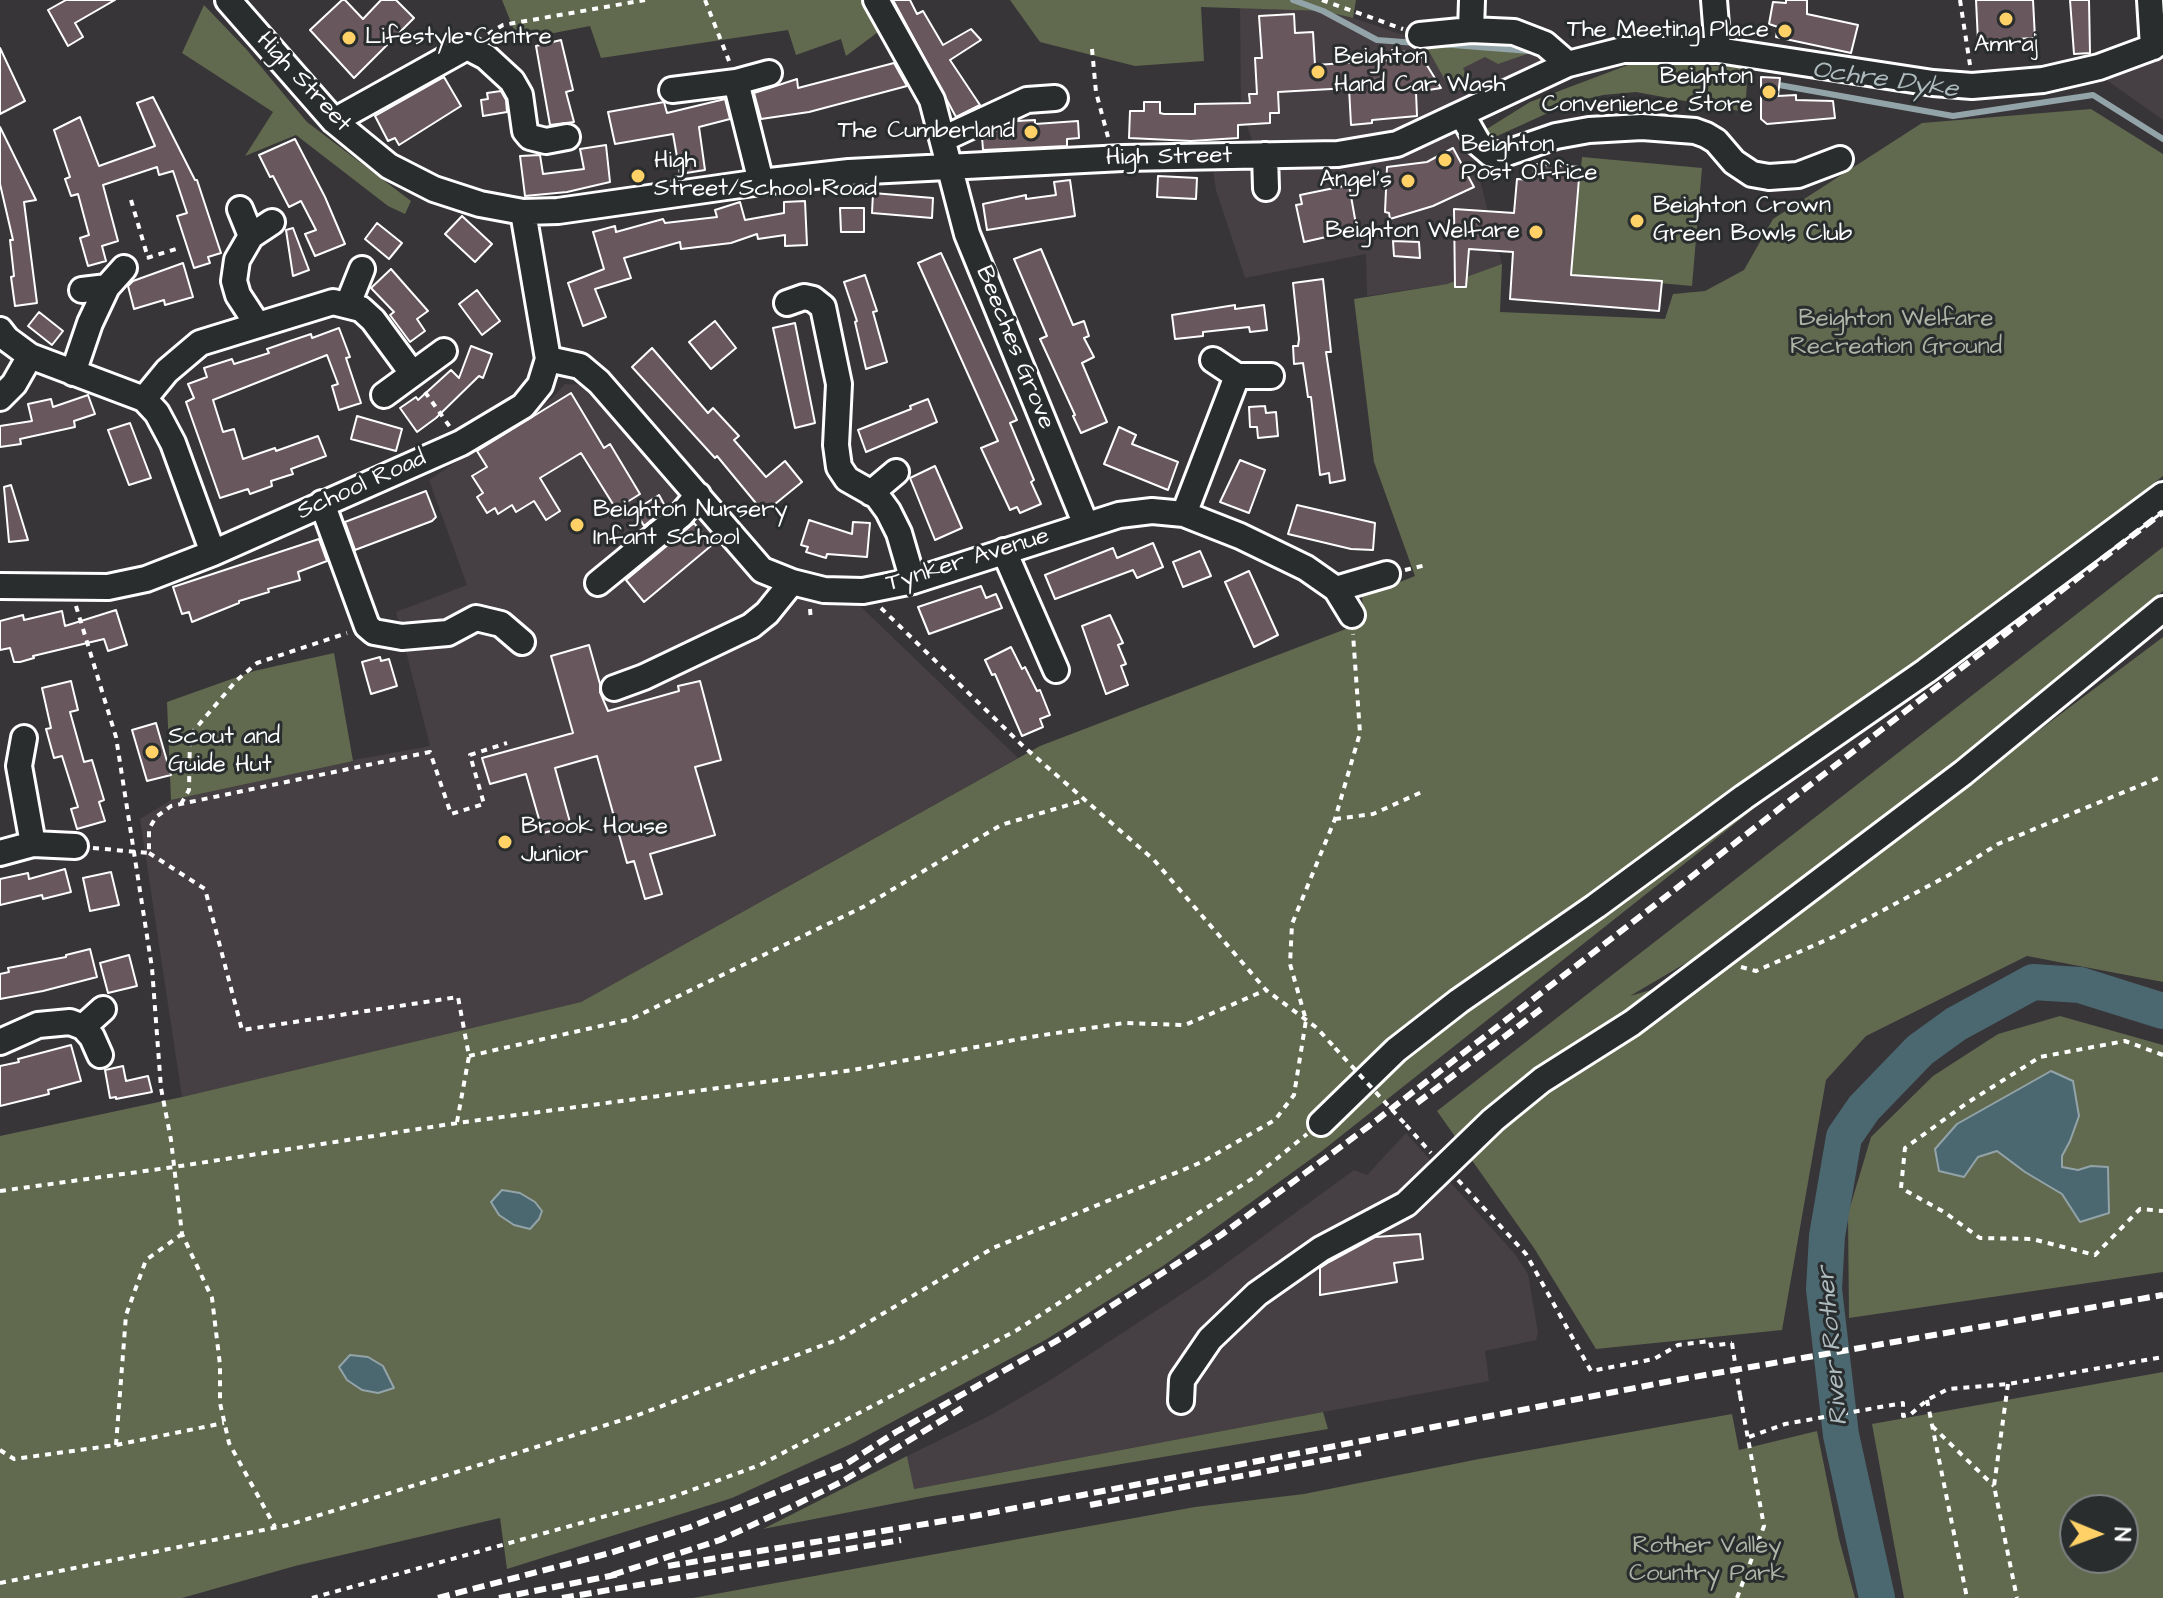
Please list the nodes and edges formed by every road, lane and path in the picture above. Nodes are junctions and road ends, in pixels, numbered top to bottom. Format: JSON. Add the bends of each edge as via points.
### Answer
{"nodes":[{"id":1,"x":228,"y":0,"type":"edge"},
{"id":2,"x":645,"y":0,"type":"edge"},
{"id":3,"x":705,"y":0,"type":"edge"},
{"id":4,"x":876,"y":0,"type":"edge"},
{"id":5,"x":1322,"y":0,"type":"edge"},
{"id":6,"x":1472,"y":0,"type":"edge"},
{"id":7,"x":1714,"y":0,"type":"edge"},
{"id":8,"x":1960,"y":0,"type":"edge"},
{"id":9,"x":2150,"y":0,"type":"edge"},
{"id":10,"x":1471,"y":30,"type":"junction"},
{"id":11,"x":1420,"y":35,"type":"joint"},
{"id":12,"x":2158,"y":43,"type":"edge"},
{"id":13,"x":467,"y":47,"type":"junction"},
{"id":14,"x":1092,"y":49,"type":"dead end"},
{"id":15,"x":1718,"y":50,"type":"junction"},
{"id":16,"x":1568,"y":64,"type":"junction"},
{"id":17,"x":769,"y":73,"type":"dead end"},
{"id":18,"x":736,"y":82,"type":"junction"},
{"id":19,"x":1972,"y":86,"type":"junction"},
{"id":20,"x":672,"y":90,"type":"dead end"},
{"id":21,"x":1055,"y":98,"type":"dead end"},
{"id":22,"x":1462,"y":115,"type":"junction"},
{"id":23,"x":334,"y":121,"type":"junction"},
{"id":24,"x":567,"y":137,"type":"dead end"},
{"id":25,"x":943,"y":139,"type":"junction"},
{"id":26,"x":1265,"y":155,"type":"junction"},
{"id":27,"x":1115,"y":158,"type":"junction"},
{"id":28,"x":1840,"y":159,"type":"dead end"},
{"id":29,"x":951,"y":167,"type":"junction"},
{"id":30,"x":761,"y":182,"type":"junction"},
{"id":31,"x":1266,"y":188,"type":"dead end"},
{"id":32,"x":131,"y":200,"type":"dead end"},
{"id":33,"x":240,"y":209,"type":"dead end"},
{"id":34,"x":523,"y":212,"type":"junction"},
{"id":35,"x":272,"y":222,"type":"dead end"},
{"id":36,"x":251,"y":236,"type":"junction"},
{"id":37,"x":179,"y":248,"type":"dead end"},
{"id":38,"x":148,"y":258,"type":"junction"},
{"id":39,"x":124,"y":268,"type":"joint"},
{"id":40,"x":362,"y":269,"type":"dead end"},
{"id":41,"x":107,"y":287,"type":"junction"},
{"id":42,"x":82,"y":290,"type":"dead end"},
{"id":43,"x":787,"y":303,"type":"dead end"},
{"id":44,"x":348,"y":304,"type":"junction"},
{"id":45,"x":257,"y":324,"type":"junction"},
{"id":46,"x":0,"y":330,"type":"edge"},
{"id":47,"x":444,"y":351,"type":"dead end"},
{"id":48,"x":30,"y":356,"type":"junction"},
{"id":49,"x":548,"y":359,"type":"junction"},
{"id":50,"x":1213,"y":360,"type":"dead end"},
{"id":51,"x":73,"y":373,"type":"junction"},
{"id":52,"x":412,"y":373,"type":"junction"},
{"id":53,"x":1237,"y":376,"type":"junction"},
{"id":54,"x":1271,"y":376,"type":"dead end"},
{"id":55,"x":384,"y":395,"type":"dead end"},
{"id":56,"x":0,"y":398,"type":"edge"},
{"id":57,"x":144,"y":399,"type":"junction"},
{"id":58,"x":461,"y":443,"type":"junction"},
{"id":59,"x":896,"y":472,"type":"dead end"},
{"id":60,"x":871,"y":493,"type":"junction"},
{"id":61,"x":698,"y":495,"type":"junction"},
{"id":62,"x":2163,"y":495,"type":"edge"},
{"id":63,"x":322,"y":503,"type":"junction"},
{"id":64,"x":1184,"y":514,"type":"junction"},
{"id":65,"x":1086,"y":525,"type":"junction"},
{"id":66,"x":1004,"y":551,"type":"junction"},
{"id":67,"x":213,"y":553,"type":"junction"},
{"id":68,"x":1387,"y":574,"type":"dead end"},
{"id":69,"x":913,"y":581,"type":"junction"},
{"id":70,"x":792,"y":582,"type":"junction"},
{"id":71,"x":598,"y":583,"type":"dead end"},
{"id":72,"x":0,"y":586,"type":"edge"},
{"id":73,"x":71,"y":589,"type":"junction"},
{"id":74,"x":1336,"y":589,"type":"junction"},
{"id":75,"x":863,"y":591,"type":"junction"},
{"id":76,"x":2163,"y":609,"type":"edge"},
{"id":77,"x":1352,"y":615,"type":"joint"},
{"id":78,"x":367,"y":626,"type":"junction"},
{"id":79,"x":522,"y":642,"type":"dead end"},
{"id":80,"x":1056,"y":670,"type":"dead end"},
{"id":81,"x":614,"y":688,"type":"dead end"},
{"id":82,"x":24,"y":738,"type":"dead end"},
{"id":83,"x":507,"y":743,"type":"dead end"},
{"id":84,"x":9,"y":765,"type":"edge"},
{"id":85,"x":2163,"y":776,"type":"edge"},
{"id":86,"x":1424,"y":791,"type":"dead end"},
{"id":87,"x":1085,"y":800,"type":"junction"},
{"id":88,"x":181,"y":804,"type":"junction"},
{"id":89,"x":1335,"y":819,"type":"junction"},
{"id":90,"x":33,"y":844,"type":"junction"},
{"id":91,"x":75,"y":846,"type":"joint"},
{"id":92,"x":0,"y":853,"type":"edge"},
{"id":93,"x":136,"y":853,"type":"junction"},
{"id":94,"x":149,"y":853,"type":"junction"},
{"id":95,"x":1716,"y":959,"type":"junction"},
{"id":96,"x":1266,"y":990,"type":"junction"},
{"id":97,"x":103,"y":1009,"type":"dead end"},
{"id":98,"x":1306,"y":1020,"type":"junction"},
{"id":99,"x":83,"y":1027,"type":"junction"},
{"id":100,"x":0,"y":1042,"type":"edge"},
{"id":101,"x":100,"y":1055,"type":"dead end"},
{"id":102,"x":2163,"y":1055,"type":"edge"},
{"id":103,"x":469,"y":1056,"type":"junction"},
{"id":104,"x":457,"y":1123,"type":"junction"},
{"id":105,"x":1321,"y":1123,"type":"joint"},
{"id":106,"x":1439,"y":1161,"type":"junction"},
{"id":107,"x":174,"y":1167,"type":"junction"},
{"id":108,"x":0,"y":1191,"type":"edge"},
{"id":109,"x":2163,"y":1211,"type":"edge"},
{"id":110,"x":182,"y":1234,"type":"junction"},
{"id":111,"x":2163,"y":1357,"type":"edge"},
{"id":112,"x":2008,"y":1384,"type":"junction"},
{"id":113,"x":1927,"y":1400,"type":"junction"},
{"id":114,"x":1181,"y":1401,"type":"dead end"},
{"id":115,"x":224,"y":1423,"type":"junction"},
{"id":116,"x":1930,"y":1424,"type":"junction"},
{"id":117,"x":1749,"y":1437,"type":"junction"},
{"id":118,"x":116,"y":1445,"type":"junction"},
{"id":119,"x":0,"y":1450,"type":"edge"},
{"id":120,"x":1994,"y":1486,"type":"junction"},
{"id":121,"x":275,"y":1527,"type":"junction"},
{"id":122,"x":0,"y":1583,"type":"edge"},
{"id":123,"x":312,"y":1598,"type":"edge"},
{"id":124,"x":1737,"y":1598,"type":"edge"},
{"id":125,"x":1967,"y":1598,"type":"edge"},
{"id":126,"x":2017,"y":1598,"type":"edge"}],
"edges":[{"from":1,"to":23,"type":"street","name":"High Street"},
{"from":2,"to":13,"type":"path","via":[[503,25]]},
{"from":3,"to":18,"type":"path"},
{"from":4,"to":25,"type":"street","name":"Beeches Grove","via":[[932,100]]},
{"from":5,"to":11,"type":"path"},
{"from":6,"to":10,"type":"street"},
{"from":7,"to":15,"type":"street"},
{"from":8,"to":19,"type":"path"},
{"from":9,"to":12,"type":"street"},
{"from":10,"to":11,"type":"street"},
{"from":10,"to":16,"type":"street","via":[[1514,32],[1545,44]]},
{"from":12,"to":19,"type":"street","name":"High Street","via":[[2099,67],[2043,80]]},
{"from":13,"to":23,"type":"street"},
{"from":13,"to":24,"type":"street","via":[[512,81],[530,137]]},
{"from":14,"to":27,"type":"path","via":[[1096,92]]},
{"from":15,"to":16,"type":"street","name":"High Street","via":[[1623,50]]},
{"from":15,"to":19,"type":"street","name":"High Street"},
{"from":16,"to":22,"type":"street","name":"High Street"},
{"from":17,"to":18,"type":"street"},
{"from":18,"to":20,"type":"street"},
{"from":18,"to":30,"type":"street"},
{"from":21,"to":25,"type":"street","via":[[1027,100]]},
{"from":22,"to":26,"type":"street","name":"High Street","via":[[1397,144],[1338,154]]},
{"from":22,"to":28,"type":"street","via":[[1491,154],[1589,130],[1642,127],[1706,135],[1734,162],[1769,177],[1798,175]]},
{"from":23,"to":34,"type":"street","name":"High Street","via":[[389,166],[434,189]]},
{"from":25,"to":29,"type":"street","name":"Beeches Grove"},
{"from":26,"to":27,"type":"street","name":"High Street"},
{"from":26,"to":31,"type":"street"},
{"from":27,"to":29,"type":"street","name":"High Street"},
{"from":29,"to":30,"type":"street","name":"High Street"},
{"from":29,"to":65,"type":"street","name":"Beeches Grove","via":[[967,234]]},
{"from":30,"to":34,"type":"street","name":"High Street"},
{"from":32,"to":38,"type":"path"},
{"from":33,"to":36,"type":"street"},
{"from":34,"to":49,"type":"street"},
{"from":35,"to":36,"type":"street"},
{"from":36,"to":45,"type":"street","via":[[237,260],[234,281]]},
{"from":37,"to":38,"type":"path"},
{"from":38,"to":39,"type":"path"},
{"from":39,"to":41,"type":"street"},
{"from":40,"to":44,"type":"street"},
{"from":41,"to":42,"type":"street"},
{"from":41,"to":51,"type":"street"},
{"from":43,"to":60,"type":"street","via":[[804,297],[823,307],[839,384],[839,467],[847,479]]},
{"from":44,"to":45,"type":"street","via":[[333,302]]},
{"from":44,"to":52,"type":"street","via":[[373,320]]},
{"from":45,"to":57,"type":"street","via":[[200,343]]},
{"from":46,"to":48,"type":"street"},
{"from":47,"to":52,"type":"street"},
{"from":48,"to":51,"type":"street"},
{"from":48,"to":56,"type":"street"},
{"from":49,"to":58,"type":"street","name":"School Road","via":[[540,385],[523,406]]},
{"from":49,"to":61,"type":"street","name":"Tynker Avenue","via":[[580,366],[599,382]]},
{"from":50,"to":53,"type":"street"},
{"from":51,"to":57,"type":"street"},
{"from":52,"to":55,"type":"street"},
{"from":52,"to":58,"type":"path"},
{"from":53,"to":54,"type":"street"},
{"from":53,"to":64,"type":"street"},
{"from":57,"to":67,"type":"street","via":[[173,443]]},
{"from":58,"to":63,"type":"street","name":"School Road"},
{"from":59,"to":60,"type":"street"},
{"from":60,"to":69,"type":"street","via":[[899,533]]},
{"from":61,"to":70,"type":"street","name":"Tynker Avenue","via":[[762,570]]},
{"from":61,"to":71,"type":"street"},
{"from":62,"to":105,"type":"street","via":[[1926,671],[1459,1001],[1396,1050]]},
{"from":63,"to":67,"type":"street","name":"School Road"},
{"from":63,"to":78,"type":"street"},
{"from":64,"to":65,"type":"street","name":"Tynker Avenue","via":[[1152,511]]},
{"from":64,"to":74,"type":"street","name":"Tynker Avenue","via":[[1306,568]]},
{"from":65,"to":66,"type":"street","name":"Tynker Avenue"},
{"from":66,"to":69,"type":"street","name":"Tynker Avenue"},
{"from":66,"to":80,"type":"street"},
{"from":67,"to":73,"type":"street","name":"School Road","via":[[146,579]]},
{"from":68,"to":74,"type":"street"},
{"from":69,"to":75,"type":"street","name":"Tynker Avenue"},
{"from":70,"to":75,"type":"street","name":"Tynker Avenue"},
{"from":70,"to":81,"type":"street","via":[[751,626]]},
{"from":72,"to":73,"type":"street","name":"School Road"},
{"from":73,"to":93,"type":"path","via":[[116,737]]},
{"from":74,"to":77,"type":"street","name":"Tynker Avenue"},
{"from":75,"to":87,"type":"path"},
{"from":76,"to":95,"type":"street","via":[[1963,773]]},
{"from":77,"to":89,"type":"path","via":[[1360,733]]},
{"from":78,"to":79,"type":"street","via":[[402,637],[448,633],[476,618],[501,624]]},
{"from":78,"to":88,"type":"path","via":[[257,663],[236,681],[190,735],[189,790]]},
{"from":82,"to":84,"type":"street"},
{"from":83,"to":88,"type":"path","via":[[470,755],[484,804],[451,814],[430,752]]},
{"from":84,"to":90,"type":"street"},
{"from":85,"to":95,"type":"path","via":[[1998,844],[1833,937],[1756,971]]},
{"from":86,"to":89,"type":"path","via":[[1373,814]]},
{"from":87,"to":96,"type":"path","via":[[1154,860]]},
{"from":87,"to":103,"type":"path","via":[[1001,825],[863,907],[631,1019]]},
{"from":88,"to":94,"type":"path","via":[[156,817],[149,829]]},
{"from":89,"to":98,"type":"path","via":[[1292,924],[1290,964]]},
{"from":90,"to":91,"type":"street"},
{"from":90,"to":92,"type":"street"},
{"from":91,"to":93,"type":"path"},
{"from":93,"to":94,"type":"path"},
{"from":93,"to":107,"type":"path"},
{"from":94,"to":103,"type":"path","via":[[205,889],[242,1030],[458,997]]},
{"from":95,"to":106,"type":"street","via":[[1632,1023],[1542,1080]]},
{"from":96,"to":98,"type":"path"},
{"from":96,"to":104,"type":"path","via":[[1185,1025],[1124,1023],[853,1070]]},
{"from":97,"to":99,"type":"street"},
{"from":98,"to":106,"type":"path","bridge":true},
{"from":98,"to":121,"type":"path","via":[[1294,1095],[1275,1120],[1202,1162],[993,1248],[842,1338],[638,1415]]},
{"from":99,"to":100,"type":"street","via":[[70,1022],[38,1025]]},
{"from":99,"to":101,"type":"street"},
{"from":102,"to":109,"type":"path","via":[[2125,1041],[2040,1057],[1905,1148],[1901,1188],[1980,1238],[2032,1239],[2095,1255],[2140,1209]]},
{"from":103,"to":104,"type":"path"},
{"from":104,"to":107,"type":"path"},
{"from":105,"to":123,"type":"path","via":[[1253,1178],[1017,1330],[760,1465],[667,1499]]},
{"from":106,"to":114,"type":"street","via":[[1406,1204],[1321,1249],[1257,1294],[1210,1339],[1182,1380]]},
{"from":106,"to":117,"type":"path","bridge":true,"via":[[1526,1254],[1591,1371],[1654,1359],[1678,1345],[1732,1343]]},
{"from":107,"to":108,"type":"path"},
{"from":107,"to":110,"type":"path"},
{"from":110,"to":115,"type":"path","via":[[212,1298]]},
{"from":110,"to":118,"type":"path","via":[[146,1260],[126,1315]]},
{"from":111,"to":112,"type":"path"},
{"from":112,"to":113,"type":"path","via":[[1948,1389]]},
{"from":112,"to":120,"type":"path"},
{"from":113,"to":116,"type":"path"},
{"from":113,"to":117,"type":"path","via":[[1910,1415],[1903,1416],[1903,1403],[1785,1424]]},
{"from":115,"to":118,"type":"path"},
{"from":115,"to":121,"type":"path","via":[[229,1443]]},
{"from":116,"to":120,"type":"path"},
{"from":116,"to":125,"type":"path"},
{"from":117,"to":124,"type":"path","via":[[1764,1526]]},
{"from":118,"to":119,"type":"path","via":[[14,1459]]},
{"from":120,"to":126,"type":"path"},
{"from":121,"to":122,"type":"path"}]}
